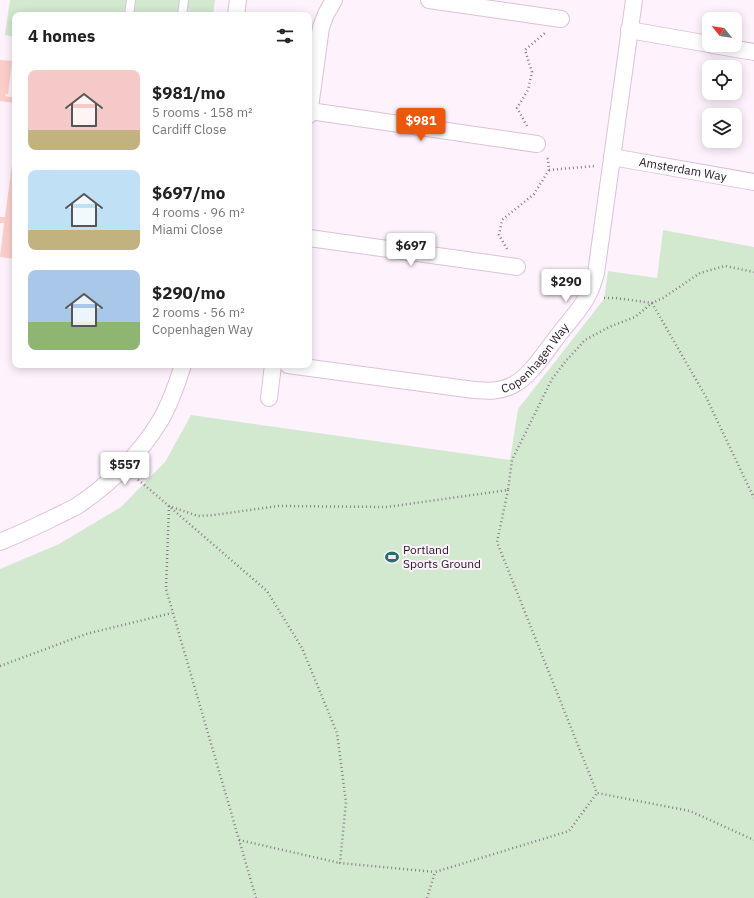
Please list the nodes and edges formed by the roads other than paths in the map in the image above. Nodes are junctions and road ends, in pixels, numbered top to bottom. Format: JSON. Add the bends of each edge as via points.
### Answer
{"nodes":[{"id":1,"x":131,"y":0,"type":"edge"},
{"id":2,"x":184,"y":0,"type":"edge"},
{"id":3,"x":238,"y":0,"type":"edge"},
{"id":4,"x":334,"y":0,"type":"edge"},
{"id":5,"x":429,"y":0,"type":"edge"},
{"id":6,"x":634,"y":0,"type":"edge"},
{"id":7,"x":129,"y":12,"type":"edge"},
{"id":8,"x":182,"y":12,"type":"edge"},
{"id":9,"x":236,"y":12,"type":"edge"},
{"id":10,"x":561,"y":19,"type":"road end"},
{"id":11,"x":630,"y":30,"type":"junction"},
{"id":12,"x":702,"y":43,"type":"edge"},
{"id":13,"x":742,"y":50,"type":"edge"},
{"id":14,"x":754,"y":52,"type":"edge"},
{"id":15,"x":312,"y":97,"type":"edge"},
{"id":16,"x":312,"y":112,"type":"edge"},
{"id":17,"x":537,"y":144,"type":"road end"},
{"id":18,"x":612,"y":157,"type":"junction"},
{"id":19,"x":754,"y":182,"type":"edge"},
{"id":20,"x":312,"y":238,"type":"edge"},
{"id":21,"x":517,"y":267,"type":"road end"},
{"id":22,"x":182,"y":368,"type":"edge"},
{"id":23,"x":273,"y":368,"type":"edge"},
{"id":24,"x":310,"y":368,"type":"edge"},
{"id":25,"x":269,"y":398,"type":"dead end"},
{"id":26,"x":0,"y":542,"type":"edge"}],
"edges":[{"from":1,"to":7,"type":"lane"},
{"from":2,"to":8,"type":"lane"},
{"from":3,"to":9,"type":"street"},
{"from":4,"to":15,"type":"street","via":[[321,27]]},
{"from":5,"to":10,"type":"street"},
{"from":6,"to":11,"type":"street","name":"Copenhagen Way"},
{"from":11,"to":12,"type":"street"},
{"from":11,"to":18,"type":"street","name":"Copenhagen Way"},
{"from":13,"to":14,"type":"street"},
{"from":16,"to":17,"type":"street"},
{"from":18,"to":19,"type":"street","name":"Amsterdam Way"},
{"from":18,"to":24,"type":"street","name":"Copenhagen Way","via":[[596,273],[589,293],[535,365],[514,385],[500,390],[474,390]]},
{"from":20,"to":21,"type":"street"},
{"from":22,"to":26,"type":"street","via":[[160,421],[124,468],[76,506]]},
{"from":23,"to":25,"type":"street"}]}
